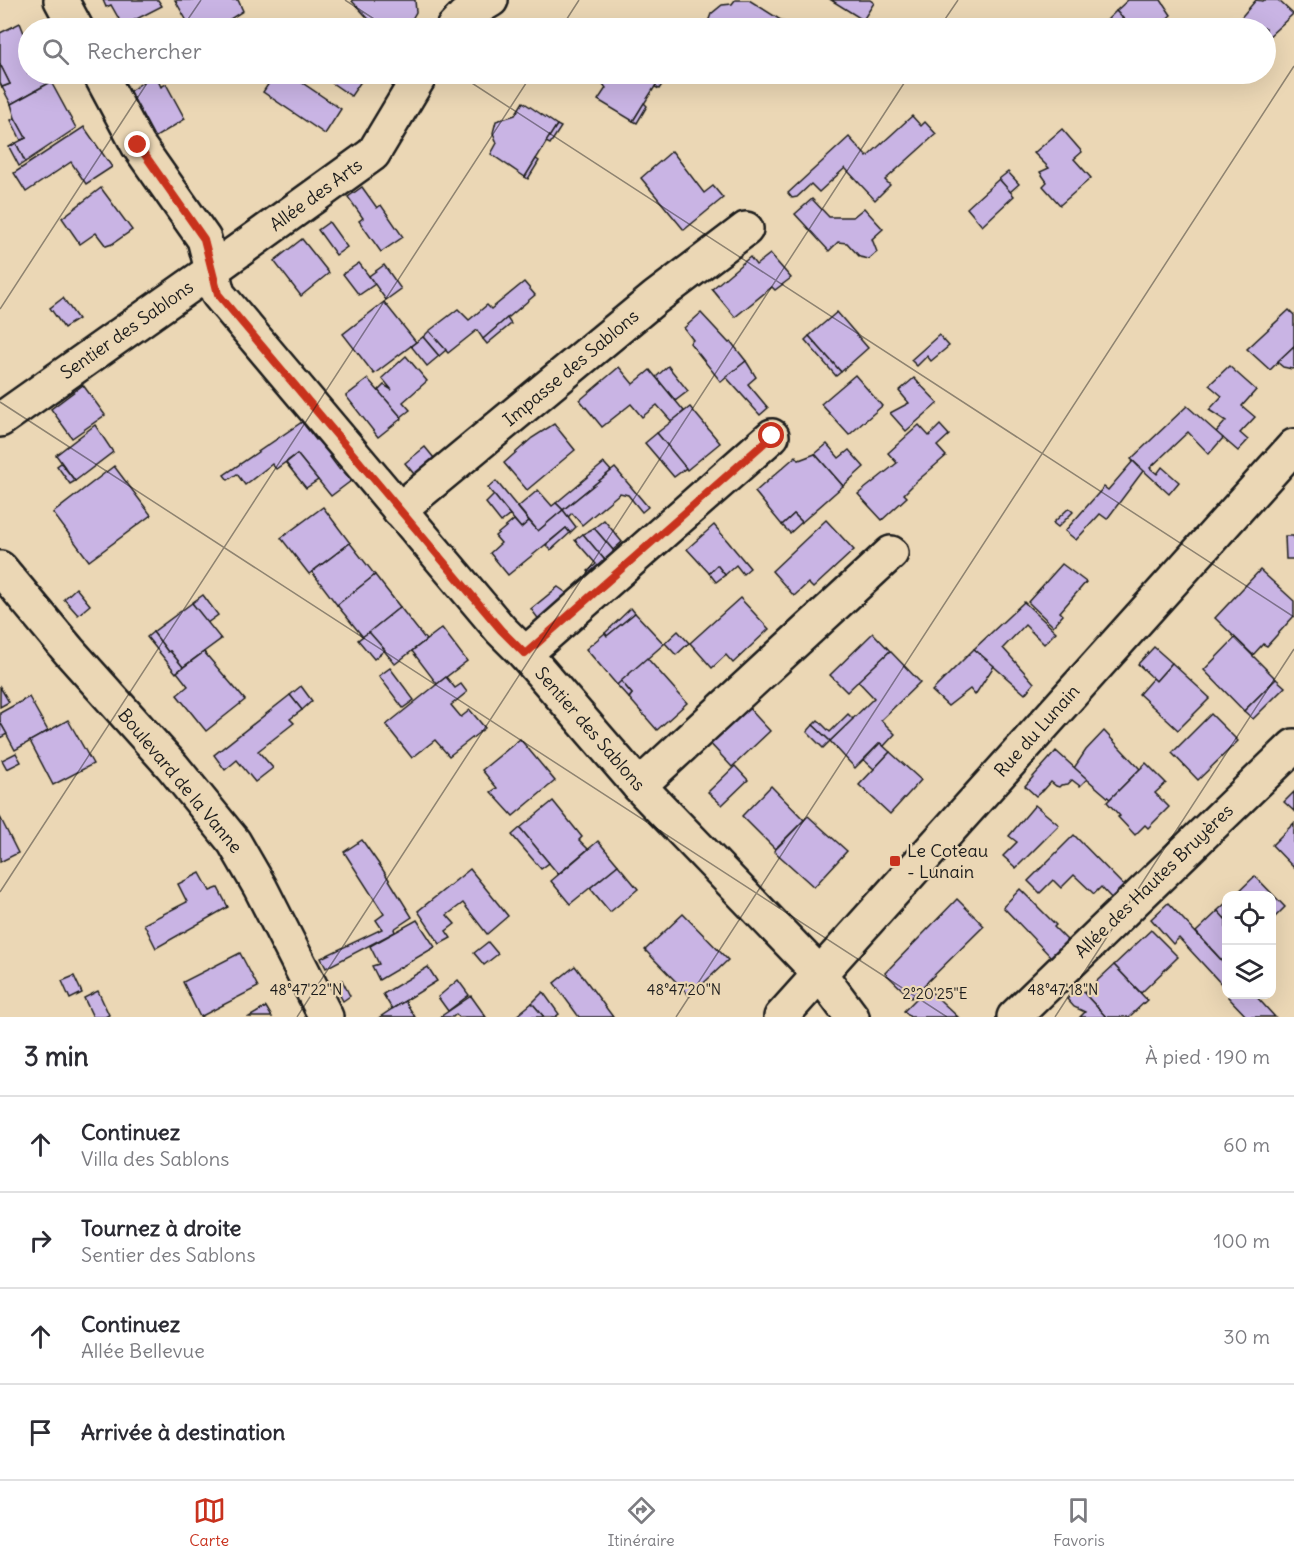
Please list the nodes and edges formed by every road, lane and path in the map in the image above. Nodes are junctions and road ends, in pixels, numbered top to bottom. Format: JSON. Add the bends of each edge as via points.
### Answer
{"nodes":[{"id":1,"x":61,"y":0,"type":"edge"},
{"id":2,"x":491,"y":0,"type":"edge"},
{"id":3,"x":71,"y":18,"type":"edge"},
{"id":4,"x":462,"y":18,"type":"edge"},
{"id":5,"x":105,"y":84,"type":"edge"},
{"id":6,"x":415,"y":84,"type":"edge"},
{"id":7,"x":746,"y":229,"type":"dead end"},
{"id":8,"x":212,"y":270,"type":"junction"},
{"id":9,"x":0,"y":420,"type":"edge"},
{"id":10,"x":772,"y":436,"type":"dead end"},
{"id":11,"x":1294,"y":446,"type":"edge"},
{"id":12,"x":399,"y":510,"type":"junction"},
{"id":13,"x":891,"y":553,"type":"dead end"},
{"id":14,"x":0,"y":568,"type":"edge"},
{"id":15,"x":525,"y":654,"type":"junction"},
{"id":16,"x":1294,"y":746,"type":"edge"},
{"id":17,"x":639,"y":786,"type":"junction"},
{"id":18,"x":820,"y":974,"type":"junction"},
{"id":19,"x":326,"y":1017,"type":"edge"},
{"id":20,"x":781,"y":1017,"type":"edge"},
{"id":21,"x":852,"y":1017,"type":"edge"},
{"id":22,"x":1014,"y":1017,"type":"edge"}],
"edges":[{"from":1,"to":3,"type":"street"},
{"from":2,"to":4,"type":"street"},
{"from":5,"to":8,"type":"street","via":[[138,145],[204,239]]},
{"from":6,"to":8,"type":"street","name":"Allée des Arts","via":[[373,154]]},
{"from":7,"to":12,"type":"street","name":"Impasse des Sablons","via":[[655,298]]},
{"from":8,"to":9,"type":"street","name":"Sentier des Sablons"},
{"from":8,"to":12,"type":"street","name":"Sentier des Sablons","via":[[218,294]]},
{"from":10,"to":15,"type":"street"},
{"from":11,"to":18,"type":"street","name":"Rue du Lunain"},
{"from":12,"to":15,"type":"street","name":"Sentier des Sablons"},
{"from":13,"to":17,"type":"street"},
{"from":14,"to":19,"type":"street","name":"Boulevard de la Vanne","via":[[234,842],[261,886]]},
{"from":15,"to":17,"type":"street","name":"Sentier des Sablons"},
{"from":16,"to":22,"type":"street","name":"Allée des Hautes Bruyères"},
{"from":17,"to":18,"type":"street","name":"Sentier des Sablons"},
{"from":18,"to":20,"type":"street","name":"Rue du Lunain"},
{"from":18,"to":21,"type":"street","name":"Sentier des Sablons"}]}
